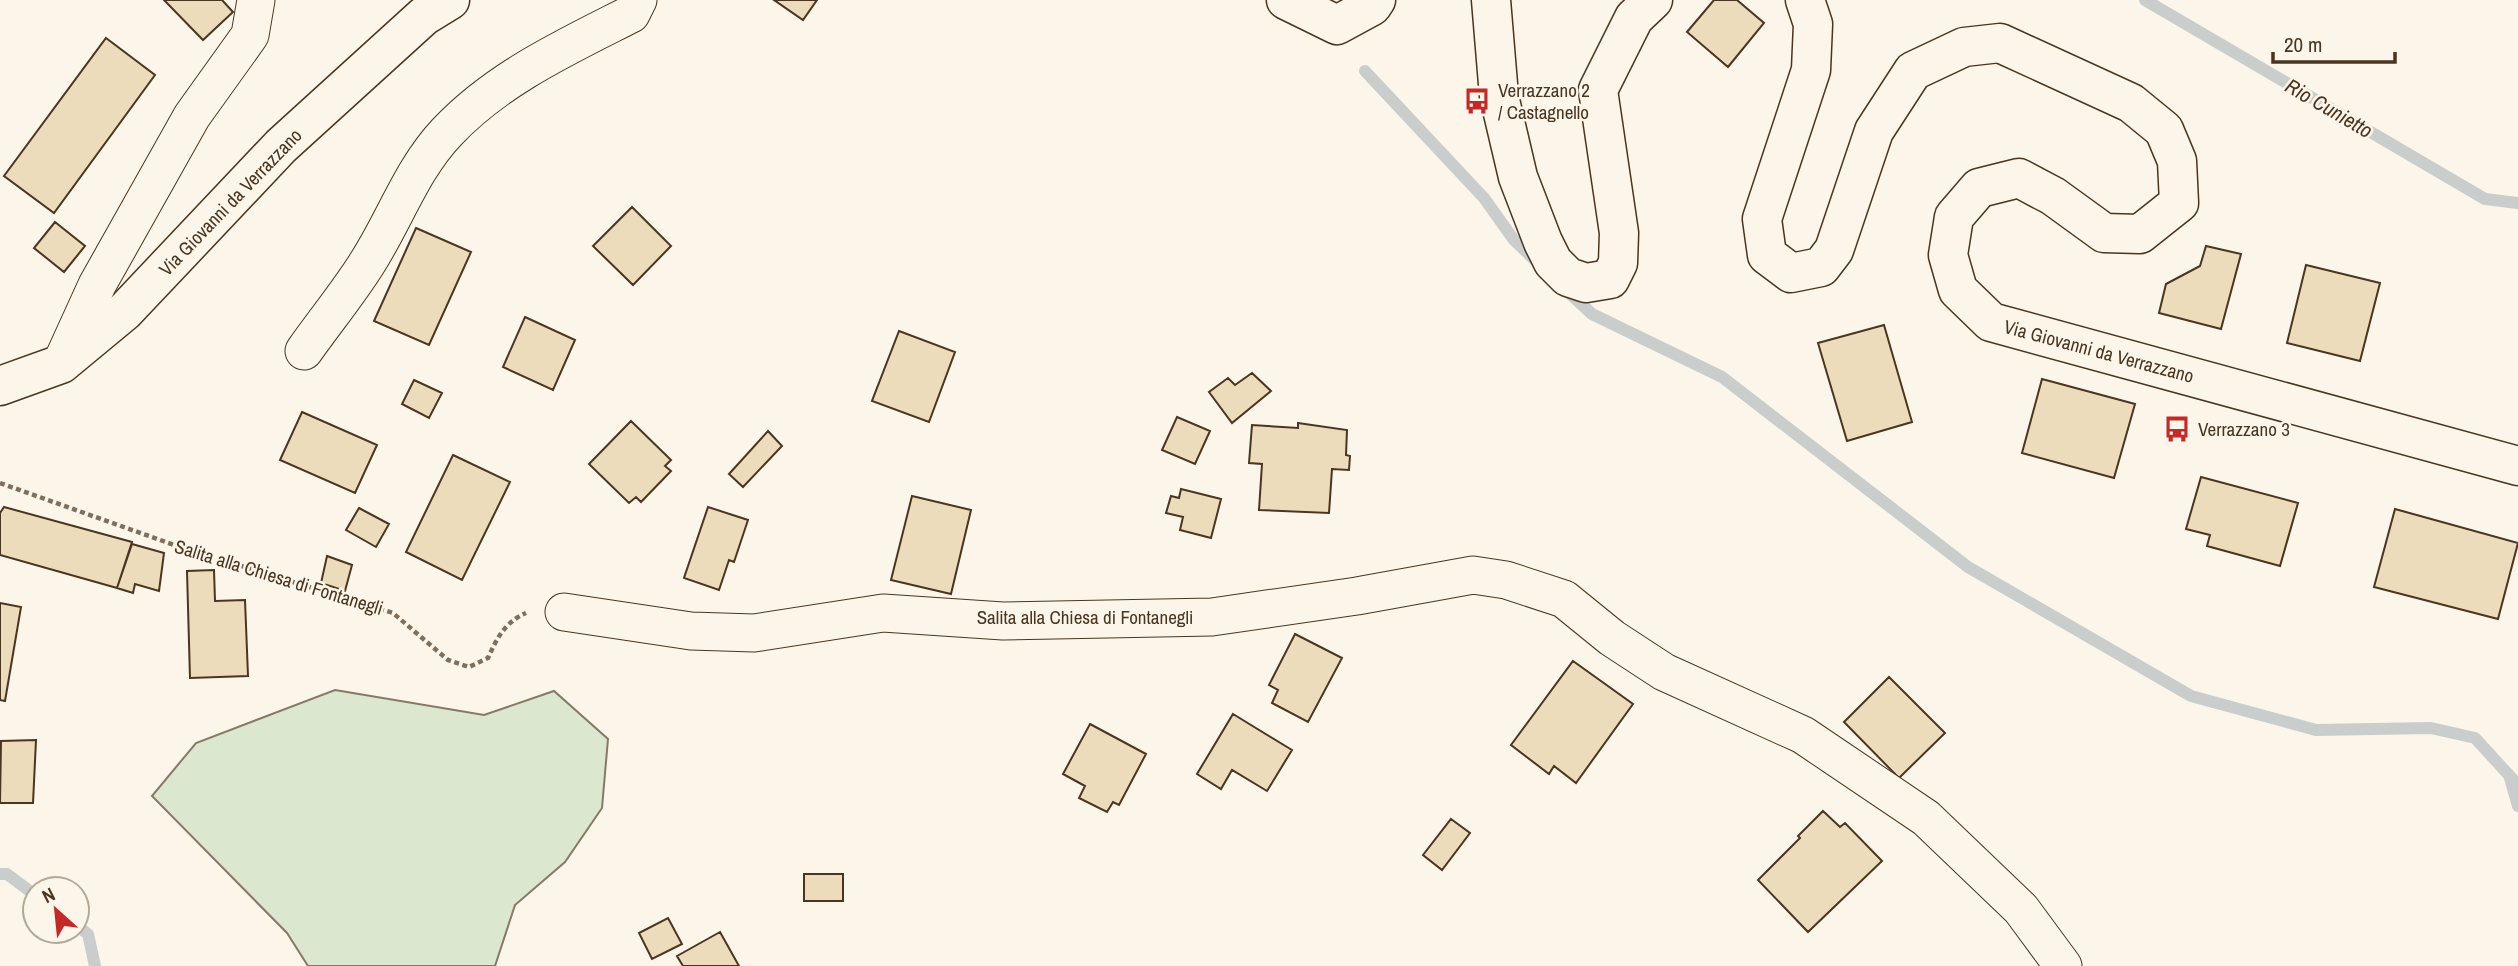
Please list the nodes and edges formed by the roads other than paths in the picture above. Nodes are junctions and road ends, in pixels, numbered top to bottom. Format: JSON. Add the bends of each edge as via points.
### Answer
{"nodes":[{"id":1,"x":256,"y":0,"type":"edge"},
{"id":2,"x":282,"y":0,"type":"edge"},
{"id":3,"x":450,"y":0,"type":"edge"},
{"id":4,"x":639,"y":0,"type":"edge"},
{"id":5,"x":1286,"y":0,"type":"edge"},
{"id":6,"x":1376,"y":0,"type":"edge"},
{"id":7,"x":1490,"y":0,"type":"edge"},
{"id":8,"x":1653,"y":0,"type":"edge"},
{"id":9,"x":1805,"y":0,"type":"edge"},
{"id":10,"x":250,"y":35,"type":"junction"},
{"id":11,"x":304,"y":351,"type":"dead end"},
{"id":12,"x":61,"y":364,"type":"junction"},
{"id":13,"x":0,"y":386,"type":"edge"},
{"id":14,"x":2518,"y":466,"type":"edge"},
{"id":15,"x":564,"y":612,"type":"road end"},
{"id":16,"x":2063,"y":966,"type":"edge"}],
"edges":[{"from":1,"to":10,"type":"street"},
{"from":2,"to":10,"type":"street"},
{"from":3,"to":12,"type":"street","name":"Via Giovanni da Verrazzano","via":[[424,16],[281,146],[125,311]]},
{"from":4,"to":11,"type":"street","via":[[631,14],[536,63],[494,91],[447,132],[414,177],[369,260]]},
{"from":5,"to":6,"type":"street","via":[[1337,25]]},
{"from":7,"to":8,"type":"street","via":[[1499,96],[1518,177],[1553,262],[1568,277],[1586,284],[1609,279],[1618,263],[1619,233],[1598,90],[1634,18]]},
{"from":9,"to":14,"type":"street","name":"Via Giovanni da Verrazzano","via":[[1813,24],[1811,70],[1762,219],[1767,255],[1791,273],[1821,267],[1834,250],[1874,131],[1913,71],[1964,47],[2000,43],[2131,103],[2164,130],[2177,161],[2179,204],[2140,234],[2104,233],[2019,178],[1979,188],[1954,217],[1948,256],[1958,290],[1991,322]]},
{"from":10,"to":12,"type":"street","via":[[192,116],[97,285]]},
{"from":12,"to":13,"type":"street","name":"Via Giovanni da Verrazzano"},
{"from":15,"to":16,"type":"street","name":"Salita alla Chiesa di Fontanegli","via":[[691,631],[754,633],[883,613],[1003,621],[1212,617],[1474,575],[1506,580],[1564,599],[1664,672],[1803,735],[1926,818],[2021,909]]}]}
